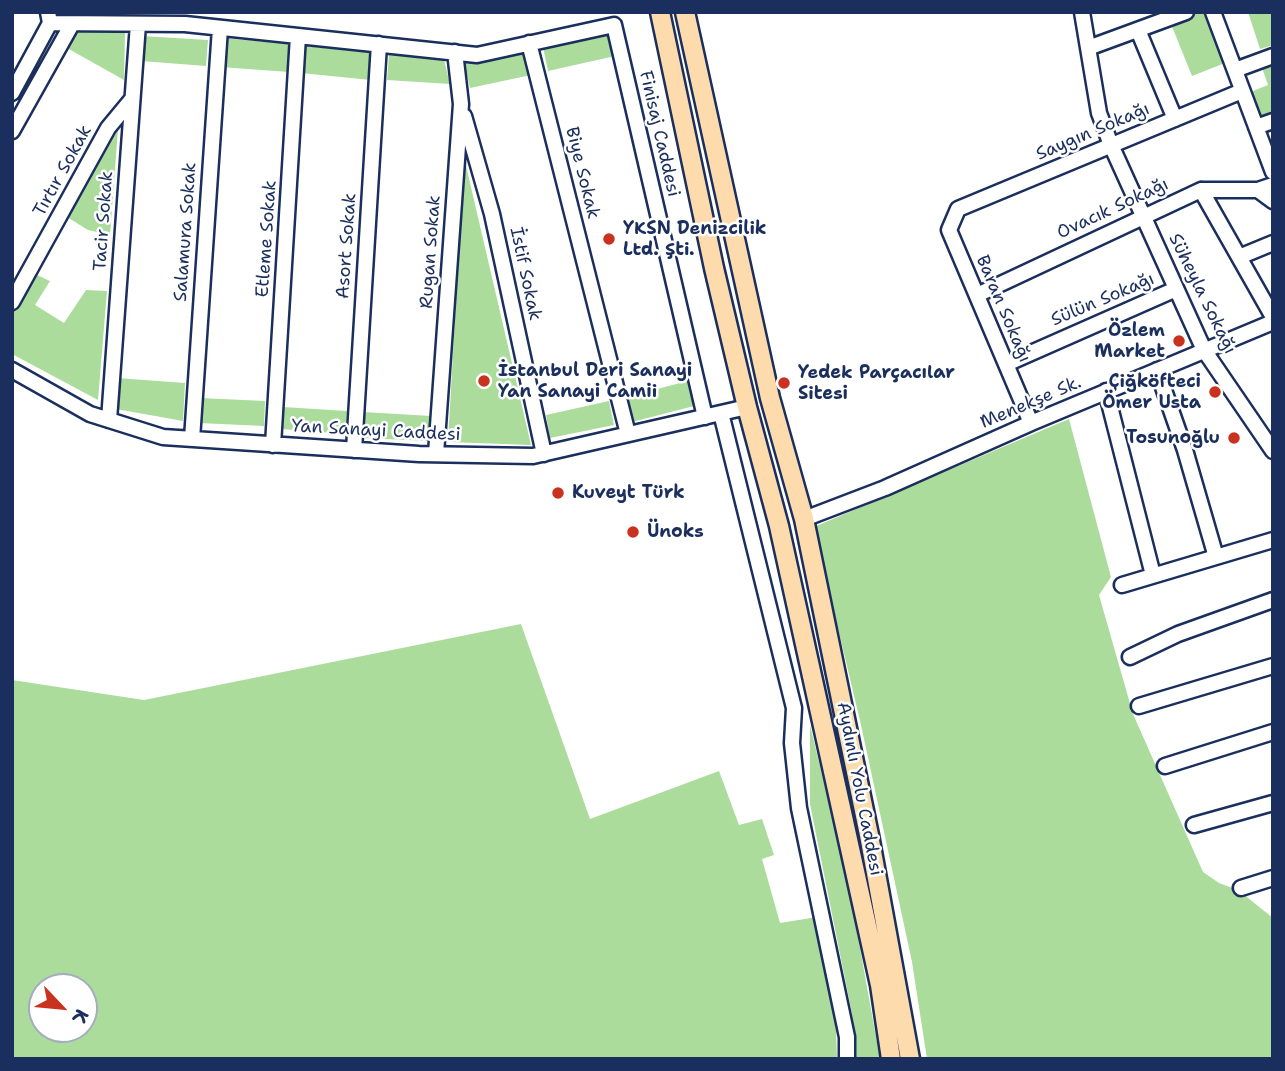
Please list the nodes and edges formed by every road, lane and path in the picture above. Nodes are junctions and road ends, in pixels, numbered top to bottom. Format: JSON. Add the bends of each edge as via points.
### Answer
{"nodes":[{"id":1,"x":660,"y":12,"type":"edge"},
{"id":2,"x":685,"y":12,"type":"edge"},
{"id":3,"x":1082,"y":12,"type":"edge"},
{"id":4,"x":1186,"y":12,"type":"edge"},
{"id":5,"x":1213,"y":12,"type":"edge"},
{"id":6,"x":49,"y":18,"type":"edge"},
{"id":7,"x":72,"y":23,"type":"junction"},
{"id":8,"x":138,"y":24,"type":"junction"},
{"id":9,"x":220,"y":28,"type":"junction"},
{"id":10,"x":1138,"y":30,"type":"junction"},
{"id":11,"x":298,"y":36,"type":"junction"},
{"id":12,"x":529,"y":43,"type":"junction"},
{"id":13,"x":379,"y":44,"type":"junction"},
{"id":14,"x":1088,"y":48,"type":"junction"},
{"id":15,"x":456,"y":52,"type":"junction"},
{"id":16,"x":1273,"y":56,"type":"edge"},
{"id":17,"x":1234,"y":71,"type":"junction"},
{"id":18,"x":1242,"y":91,"type":"junction"},
{"id":19,"x":12,"y":93,"type":"edge"},
{"id":20,"x":132,"y":99,"type":"junction"},
{"id":21,"x":461,"y":104,"type":"junction"},
{"id":22,"x":1175,"y":119,"type":"junction"},
{"id":23,"x":1273,"y":121,"type":"edge"},
{"id":24,"x":1256,"y":127,"type":"junction"},
{"id":25,"x":12,"y":131,"type":"edge"},
{"id":26,"x":1111,"y":145,"type":"junction"},
{"id":27,"x":1273,"y":172,"type":"edge"},
{"id":28,"x":1273,"y":185,"type":"edge"},
{"id":29,"x":1201,"y":190,"type":"junction"},
{"id":30,"x":1258,"y":190,"type":"junction"},
{"id":31,"x":1273,"y":201,"type":"edge"},
{"id":32,"x":958,"y":209,"type":"joint"},
{"id":33,"x":1143,"y":217,"type":"junction"},
{"id":34,"x":1273,"y":243,"type":"edge"},
{"id":35,"x":1239,"y":257,"type":"junction"},
{"id":36,"x":1177,"y":289,"type":"junction"},
{"id":37,"x":977,"y":295,"type":"junction"},
{"id":38,"x":12,"y":302,"type":"edge"},
{"id":39,"x":1273,"y":320,"type":"edge"},
{"id":40,"x":1204,"y":350,"type":"junction"},
{"id":41,"x":1006,"y":364,"type":"junction"},
{"id":42,"x":12,"y":370,"type":"edge"},
{"id":43,"x":1157,"y":370,"type":"junction"},
{"id":44,"x":1106,"y":391,"type":"junction"},
{"id":45,"x":747,"y":407,"type":"junction"},
{"id":46,"x":720,"y":413,"type":"junction"},
{"id":47,"x":705,"y":417,"type":"junction"},
{"id":48,"x":108,"y":420,"type":"junction"},
{"id":49,"x":1031,"y":424,"type":"junction"},
{"id":50,"x":628,"y":434,"type":"junction"},
{"id":51,"x":192,"y":439,"type":"junction"},
{"id":52,"x":273,"y":445,"type":"junction"},
{"id":53,"x":354,"y":450,"type":"junction"},
{"id":54,"x":1273,"y":451,"type":"edge"},
{"id":55,"x":436,"y":454,"type":"junction"},
{"id":56,"x":544,"y":454,"type":"junction"},
{"id":57,"x":804,"y":519,"type":"junction"},
{"id":58,"x":779,"y":526,"type":"junction"},
{"id":59,"x":1273,"y":540,"type":"edge"},
{"id":60,"x":1216,"y":557,"type":"junction"},
{"id":61,"x":1153,"y":575,"type":"junction"},
{"id":62,"x":1122,"y":585,"type":"dead end"},
{"id":63,"x":1273,"y":600,"type":"edge"},
{"id":64,"x":1130,"y":657,"type":"dead end"},
{"id":65,"x":1273,"y":666,"type":"edge"},
{"id":66,"x":1139,"y":706,"type":"dead end"},
{"id":67,"x":1273,"y":732,"type":"edge"},
{"id":68,"x":1164,"y":766,"type":"dead end"},
{"id":69,"x":1273,"y":803,"type":"edge"},
{"id":70,"x":1194,"y":825,"type":"dead end"},
{"id":71,"x":1273,"y":878,"type":"edge"},
{"id":72,"x":1241,"y":888,"type":"dead end"},
{"id":73,"x":847,"y":1059,"type":"edge"},
{"id":74,"x":891,"y":1059,"type":"edge"},
{"id":75,"x":910,"y":1059,"type":"edge"}],
"edges":[{"from":1,"to":45,"type":"main road","name":"Aydınlı Yolu Caddesi"},
{"from":2,"to":57,"type":"main road","name":"Aydınlı Yolu Caddesi","via":[[770,398]]},
{"from":3,"to":14,"type":"street","name":"Süheyla Sokağı"},
{"from":4,"to":10,"type":"street"},
{"from":5,"to":17,"type":"street"},
{"from":6,"to":7,"type":"street"},
{"from":6,"to":19,"type":"street"},
{"from":7,"to":8,"type":"street"},
{"from":7,"to":25,"type":"street"},
{"from":8,"to":9,"type":"street"},
{"from":8,"to":20,"type":"street","name":"Tacir Sokak"},
{"from":9,"to":11,"type":"street"},
{"from":9,"to":51,"type":"street","name":"Salamura Sokak"},
{"from":10,"to":14,"type":"street"},
{"from":10,"to":22,"type":"street"},
{"from":11,"to":13,"type":"street"},
{"from":11,"to":52,"type":"street","name":"Etleme Sokak"},
{"from":12,"to":15,"type":"street","via":[[477,55]]},
{"from":12,"to":47,"type":"street","name":"Finisaj Caddesi","via":[[614,25]]},
{"from":12,"to":50,"type":"street","name":"Biye Sokak"},
{"from":13,"to":15,"type":"street"},
{"from":13,"to":53,"type":"street","name":"Asort Sokak"},
{"from":14,"to":26,"type":"street","name":"Süheyla Sokağı","via":[[1099,113]]},
{"from":15,"to":21,"type":"street","name":"Rugan Sokak"},
{"from":16,"to":17,"type":"street"},
{"from":17,"to":18,"type":"street"},
{"from":18,"to":22,"type":"street","name":"Saygın Sokağı"},
{"from":18,"to":24,"type":"street"},
{"from":20,"to":38,"type":"street","name":"Tırtır Sokak","via":[[108,128]]},
{"from":20,"to":48,"type":"street","name":"Tacir Sokak"},
{"from":21,"to":55,"type":"street","name":"Rugan Sokak"},
{"from":21,"to":56,"type":"street","name":"İstif Sokak","via":[[492,214]]},
{"from":22,"to":26,"type":"street","name":"Saygın Sokağı"},
{"from":23,"to":24,"type":"street"},
{"from":24,"to":27,"type":"street"},
{"from":26,"to":32,"type":"street","name":"Saygın Sokağı"},
{"from":26,"to":33,"type":"street","name":"Süheyla Sokağı"},
{"from":28,"to":30,"type":"street","name":"Ovacık Sokağı"},
{"from":29,"to":30,"type":"street","name":"Ovacık Sokağı"},
{"from":29,"to":33,"type":"street","name":"Ovacık Sokağı"},
{"from":29,"to":35,"type":"street"},
{"from":30,"to":31,"type":"street"},
{"from":32,"to":37,"type":"street","name":"Baran Sokağı","via":[[949,230]]},
{"from":33,"to":36,"type":"street","name":"Süheyla Sokağı"},
{"from":33,"to":37,"type":"street","name":"Ovacık Sokağı"},
{"from":34,"to":35,"type":"street"},
{"from":35,"to":39,"type":"street"},
{"from":36,"to":40,"type":"street","name":"Süheyla Sokağı"},
{"from":36,"to":41,"type":"street","name":"Sülün Sokağı"},
{"from":37,"to":41,"type":"street","name":"Baran Sokağı"},
{"from":39,"to":40,"type":"street","name":"Menekşe Sk."},
{"from":40,"to":43,"type":"street","name":"Menekşe Sk."},
{"from":40,"to":54,"type":"street","name":"Süheyla Sokağı"},
{"from":41,"to":49,"type":"street","name":"Baran Sokağı"},
{"from":42,"to":48,"type":"street","name":"Yan Sanayi Caddesi"},
{"from":43,"to":44,"type":"street","name":"Menekşe Sk."},
{"from":43,"to":60,"type":"street"},
{"from":44,"to":49,"type":"street","name":"Menekşe Sk."},
{"from":44,"to":61,"type":"street"},
{"from":45,"to":46,"type":"street","name":"Yan Sanayi Caddesi"},
{"from":45,"to":58,"type":"main road","name":"Aydınlı Yolu Caddesi"},
{"from":46,"to":47,"type":"street","name":"Yan Sanayi Caddesi"},
{"from":46,"to":73,"type":"street","via":[[794,708],[792,743],[799,808],[847,1037]]},
{"from":47,"to":50,"type":"street","name":"Yan Sanayi Caddesi"},
{"from":48,"to":51,"type":"street","name":"Yan Sanayi Caddesi","via":[[163,437]]},
{"from":49,"to":57,"type":"street","name":"Menekşe Sk."},
{"from":50,"to":56,"type":"street","name":"Yan Sanayi Caddesi"},
{"from":51,"to":52,"type":"street","name":"Yan Sanayi Caddesi"},
{"from":52,"to":53,"type":"street","name":"Yan Sanayi Caddesi"},
{"from":53,"to":55,"type":"street","name":"Yan Sanayi Caddesi"},
{"from":55,"to":56,"type":"street","name":"Yan Sanayi Caddesi"},
{"from":57,"to":58,"type":"main road"},
{"from":57,"to":75,"type":"main road","name":"Aydınlı Yolu Caddesi"},
{"from":58,"to":74,"type":"main road","name":"Aydınlı Yolu Caddesi","via":[[880,985]]},
{"from":59,"to":60,"type":"street"},
{"from":60,"to":61,"type":"street"},
{"from":61,"to":62,"type":"street"},
{"from":63,"to":64,"type":"street","via":[[1178,634]]},
{"from":65,"to":66,"type":"street"},
{"from":67,"to":68,"type":"street"},
{"from":69,"to":70,"type":"street"},
{"from":71,"to":72,"type":"street"}]}
